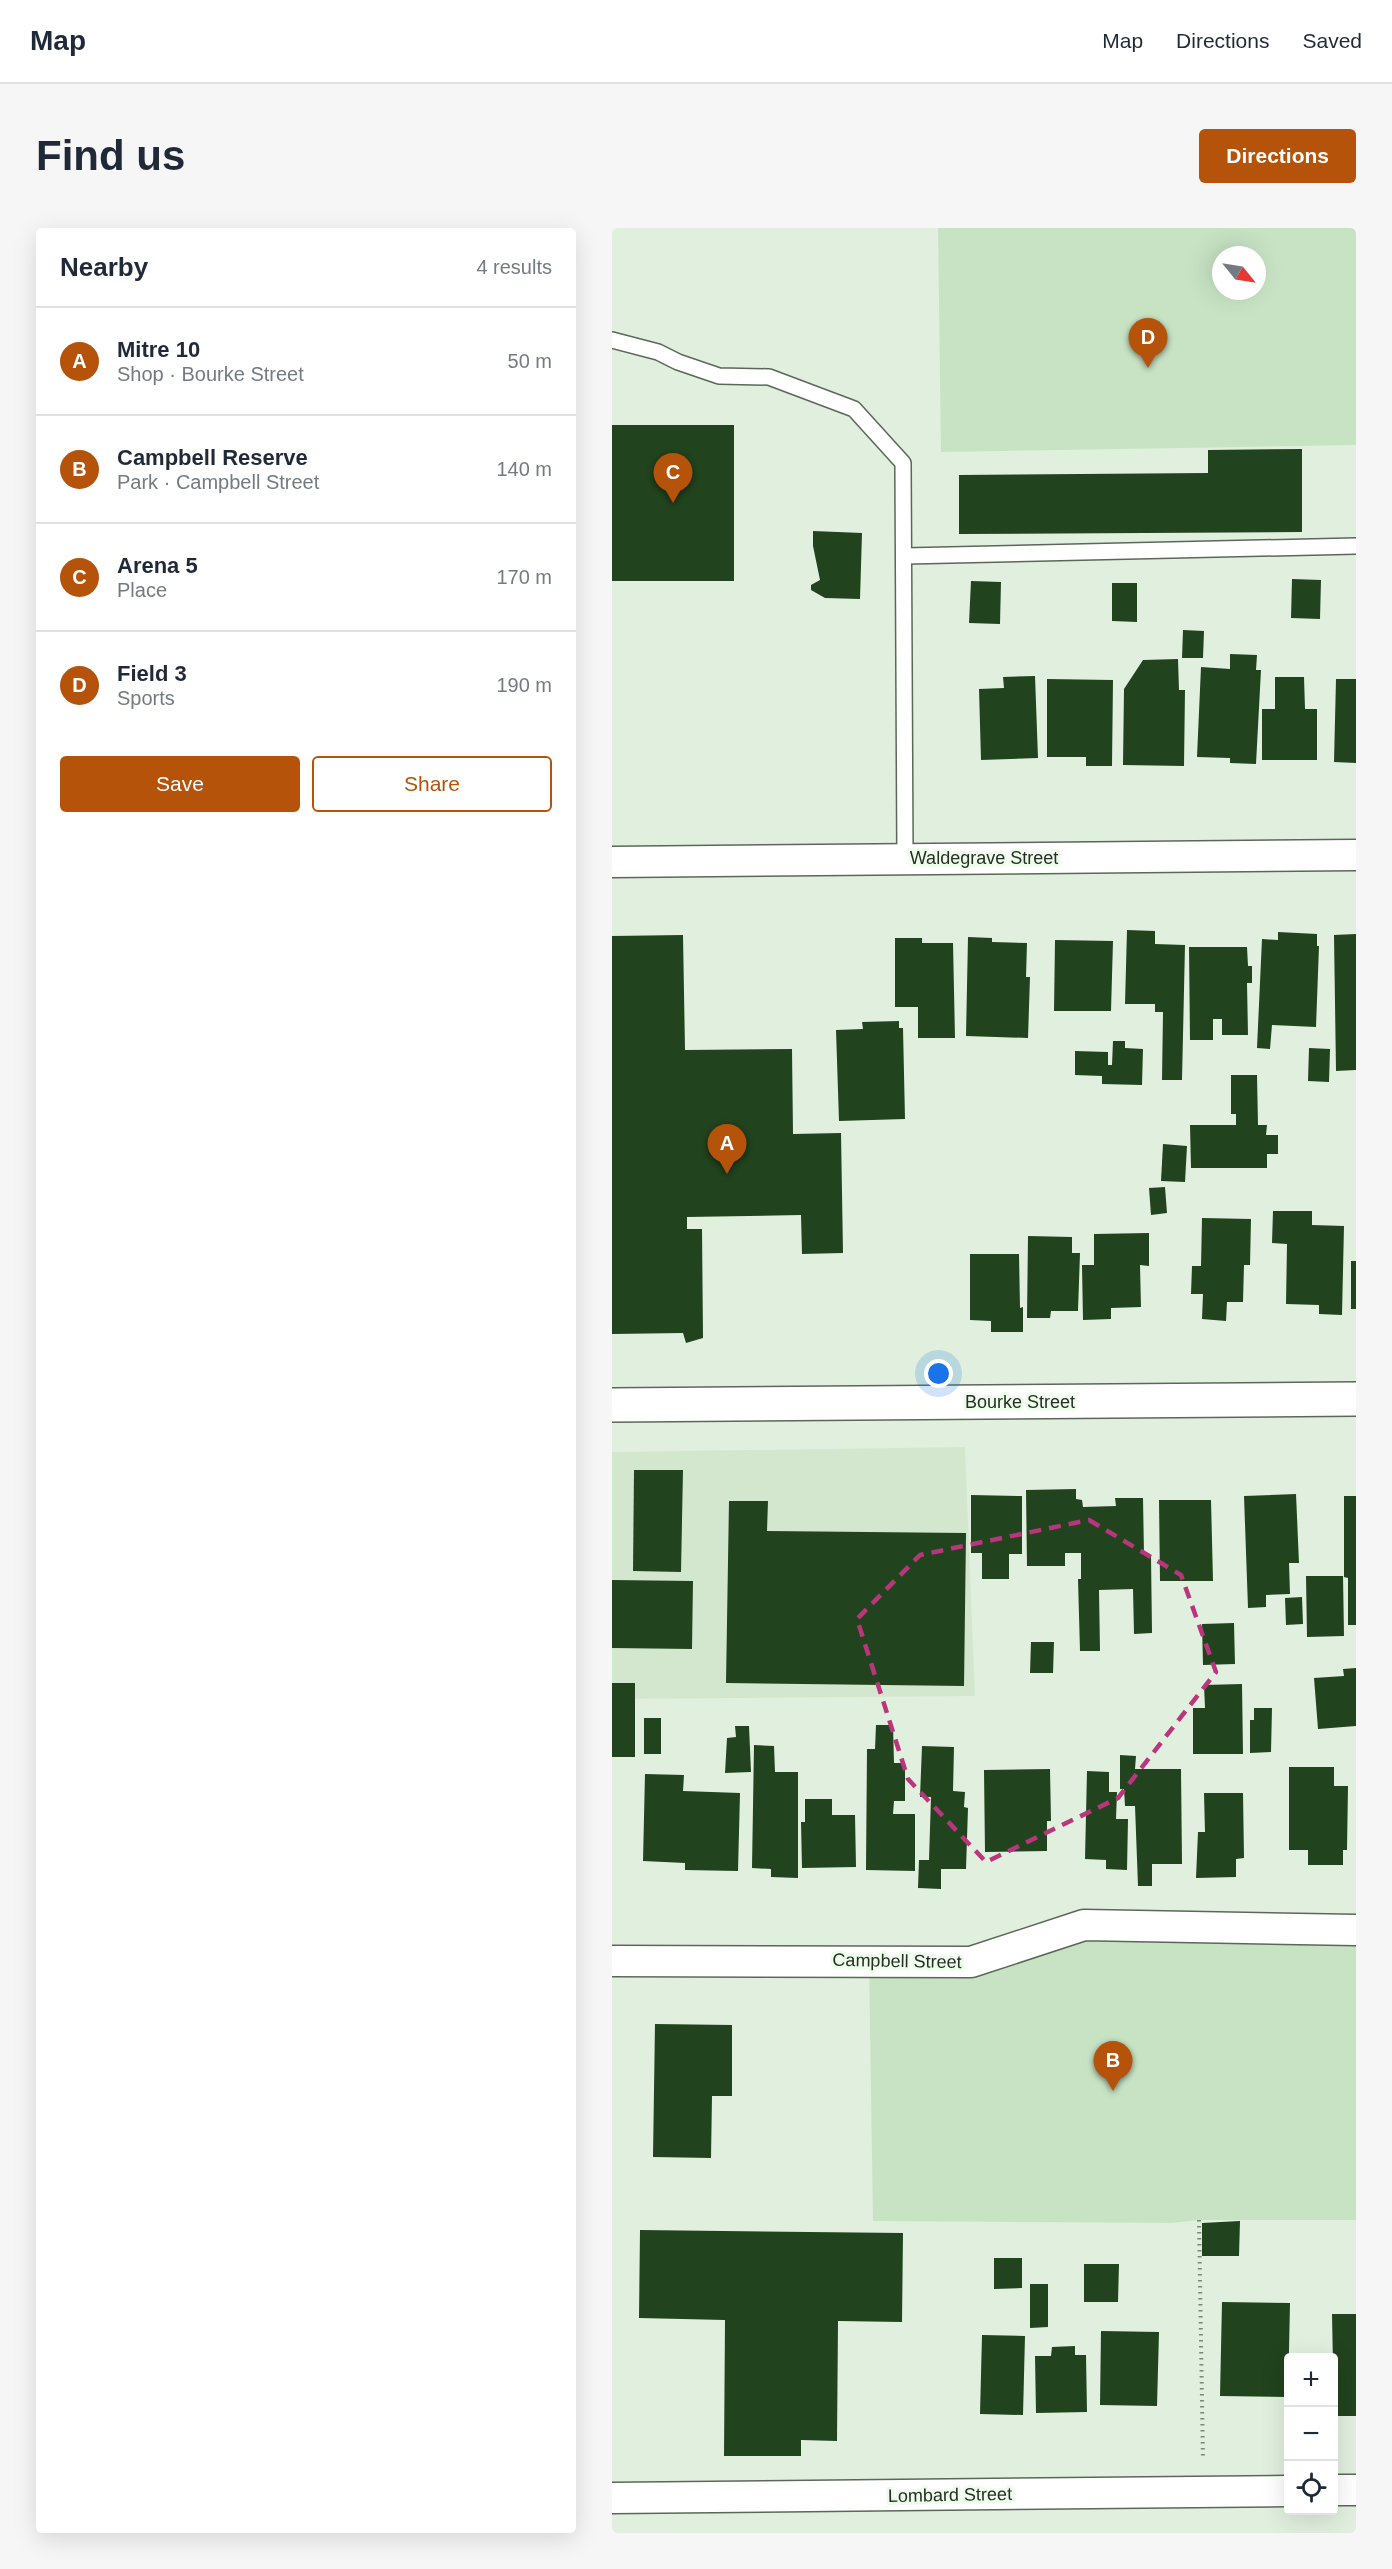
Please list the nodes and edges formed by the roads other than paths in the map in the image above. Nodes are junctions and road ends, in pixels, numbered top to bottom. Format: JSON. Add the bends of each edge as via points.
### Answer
{"nodes":[{"id":1,"x":612,"y":340,"type":"edge"},
{"id":2,"x":1356,"y":546,"type":"edge"},
{"id":3,"x":905,"y":556,"type":"junction"},
{"id":4,"x":1356,"y":855,"type":"edge"},
{"id":5,"x":905,"y":859,"type":"junction"},
{"id":6,"x":612,"y":862,"type":"edge"},
{"id":7,"x":1356,"y":1399,"type":"edge"},
{"id":8,"x":615,"y":1408,"type":"edge"},
{"id":9,"x":1356,"y":1930,"type":"edge"},
{"id":10,"x":612,"y":1961,"type":"edge"},
{"id":11,"x":1338,"y":2490,"type":"edge"},
{"id":12,"x":1356,"y":2490,"type":"edge"},
{"id":13,"x":1284,"y":2491,"type":"edge"},
{"id":14,"x":612,"y":2498,"type":"edge"}],
"edges":[{"from":1,"to":3,"type":"lane","via":[[658,352],[719,376],[769,378],[854,409],[903,463]]},
{"from":2,"to":3,"type":"lane"},
{"from":3,"to":5,"type":"lane"},
{"from":4,"to":5,"type":"street","name":"Waldegrave Street"},
{"from":5,"to":6,"type":"street","name":"Waldegrave Street"},
{"from":7,"to":8,"type":"street","name":"Bourke Street"},
{"from":9,"to":10,"type":"street","name":"Campbell Street","via":[[1084,1925],[971,1962]]},
{"from":11,"to":12,"type":"street"},
{"from":13,"to":14,"type":"street","name":"Lombard Street"}]}
